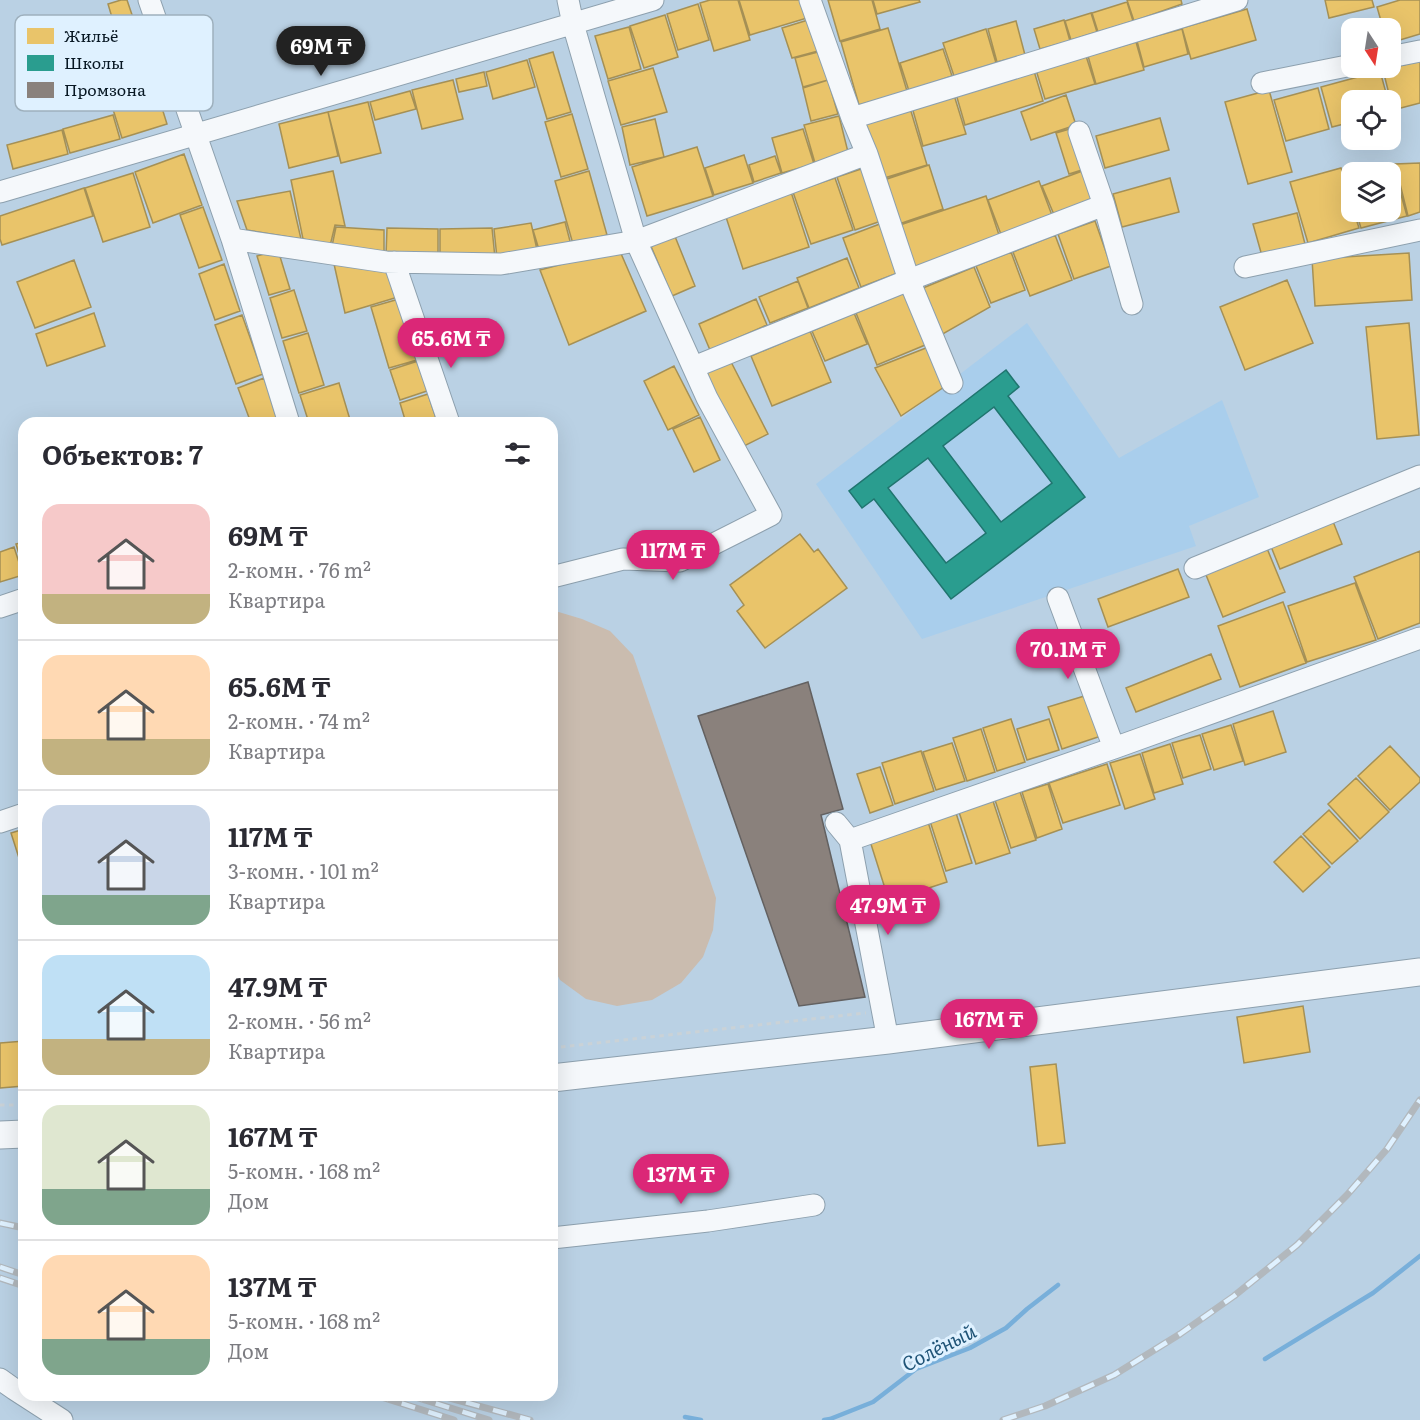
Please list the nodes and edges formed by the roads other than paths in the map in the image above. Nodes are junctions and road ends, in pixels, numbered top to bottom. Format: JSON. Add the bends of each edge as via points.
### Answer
{"nodes":[{"id":1,"x":149,"y":0,"type":"edge"},
{"id":2,"x":568,"y":0,"type":"edge"},
{"id":3,"x":653,"y":0,"type":"edge"},
{"id":4,"x":810,"y":0,"type":"edge"},
{"id":5,"x":1238,"y":0,"type":"edge"},
{"id":6,"x":1192,"y":6,"type":"edge"},
{"id":7,"x":154,"y":15,"type":"edge"},
{"id":8,"x":573,"y":24,"type":"junction"},
{"id":9,"x":1420,"y":51,"type":"edge"},
{"id":10,"x":1401,"y":55,"type":"edge"},
{"id":11,"x":1341,"y":67,"type":"edge"},
{"id":12,"x":1262,"y":83,"type":"dead end"},
{"id":13,"x":188,"y":111,"type":"edge"},
{"id":14,"x":852,"y":118,"type":"junction"},
{"id":15,"x":1079,"y":132,"type":"dead end"},
{"id":16,"x":196,"y":134,"type":"junction"},
{"id":17,"x":867,"y":154,"type":"junction"},
{"id":18,"x":0,"y":192,"type":"edge"},
{"id":19,"x":1104,"y":205,"type":"junction"},
{"id":20,"x":1420,"y":230,"type":"edge"},
{"id":21,"x":232,"y":239,"type":"junction"},
{"id":22,"x":636,"y":241,"type":"junction"},
{"id":23,"x":394,"y":262,"type":"junction"},
{"id":24,"x":1245,"y":267,"type":"dead end"},
{"id":25,"x":909,"y":280,"type":"junction"},
{"id":26,"x":1132,"y":304,"type":"dead end"},
{"id":27,"x":694,"y":367,"type":"junction"},
{"id":28,"x":952,"y":383,"type":"dead end"},
{"id":29,"x":288,"y":417,"type":"edge"},
{"id":30,"x":447,"y":417,"type":"edge"},
{"id":31,"x":1420,"y":476,"type":"edge"},
{"id":32,"x":1195,"y":568,"type":"dead end"},
{"id":33,"x":558,"y":576,"type":"edge"},
{"id":34,"x":1058,"y":598,"type":"dead end"},
{"id":35,"x":18,"y":601,"type":"edge"},
{"id":36,"x":0,"y":607,"type":"edge"},
{"id":37,"x":1420,"y":638,"type":"edge"},
{"id":38,"x":1114,"y":748,"type":"junction"},
{"id":39,"x":18,"y":816,"type":"edge"},
{"id":40,"x":0,"y":822,"type":"edge"},
{"id":41,"x":836,"y":823,"type":"dead end"},
{"id":42,"x":850,"y":840,"type":"junction"},
{"id":43,"x":1420,"y":972,"type":"edge"},
{"id":44,"x":888,"y":1040,"type":"junction"},
{"id":45,"x":558,"y":1077,"type":"edge"},
{"id":46,"x":18,"y":1134,"type":"edge"},
{"id":47,"x":0,"y":1135,"type":"edge"},
{"id":48,"x":814,"y":1205,"type":"dead end"},
{"id":49,"x":558,"y":1237,"type":"edge"},
{"id":50,"x":0,"y":1379,"type":"edge"},
{"id":51,"x":18,"y":1392,"type":"edge"},
{"id":52,"x":33,"y":1401,"type":"edge"},
{"id":53,"x":62,"y":1420,"type":"edge"}],
"edges":[{"from":1,"to":7,"type":"street"},
{"from":2,"to":8,"type":"street"},
{"from":3,"to":8,"type":"street"},
{"from":4,"to":14,"type":"street"},
{"from":5,"to":6,"type":"street"},
{"from":6,"to":14,"type":"street"},
{"from":8,"to":16,"type":"street"},
{"from":8,"to":22,"type":"street"},
{"from":9,"to":10,"type":"street"},
{"from":11,"to":12,"type":"street"},
{"from":13,"to":16,"type":"street"},
{"from":14,"to":17,"type":"street"},
{"from":15,"to":19,"type":"street"},
{"from":16,"to":18,"type":"street"},
{"from":16,"to":21,"type":"street"},
{"from":17,"to":22,"type":"street"},
{"from":17,"to":25,"type":"street"},
{"from":19,"to":25,"type":"street"},
{"from":19,"to":26,"type":"street"},
{"from":20,"to":24,"type":"street"},
{"from":21,"to":23,"type":"street"},
{"from":21,"to":29,"type":"street"},
{"from":22,"to":23,"type":"street","via":[[501,264]]},
{"from":22,"to":27,"type":"street"},
{"from":23,"to":30,"type":"street"},
{"from":25,"to":27,"type":"street"},
{"from":25,"to":28,"type":"street"},
{"from":27,"to":33,"type":"street","via":[[771,515],[680,561],[623,560]]},
{"from":31,"to":32,"type":"street"},
{"from":34,"to":38,"type":"street"},
{"from":35,"to":36,"type":"street"},
{"from":37,"to":38,"type":"street"},
{"from":38,"to":42,"type":"street"},
{"from":39,"to":40,"type":"street"},
{"from":41,"to":42,"type":"street"},
{"from":42,"to":44,"type":"street"},
{"from":43,"to":44,"type":"main road"},
{"from":44,"to":45,"type":"main road"},
{"from":46,"to":47,"type":"main road"},
{"from":48,"to":49,"type":"street"},
{"from":50,"to":51,"type":"street"},
{"from":52,"to":53,"type":"street"}]}
